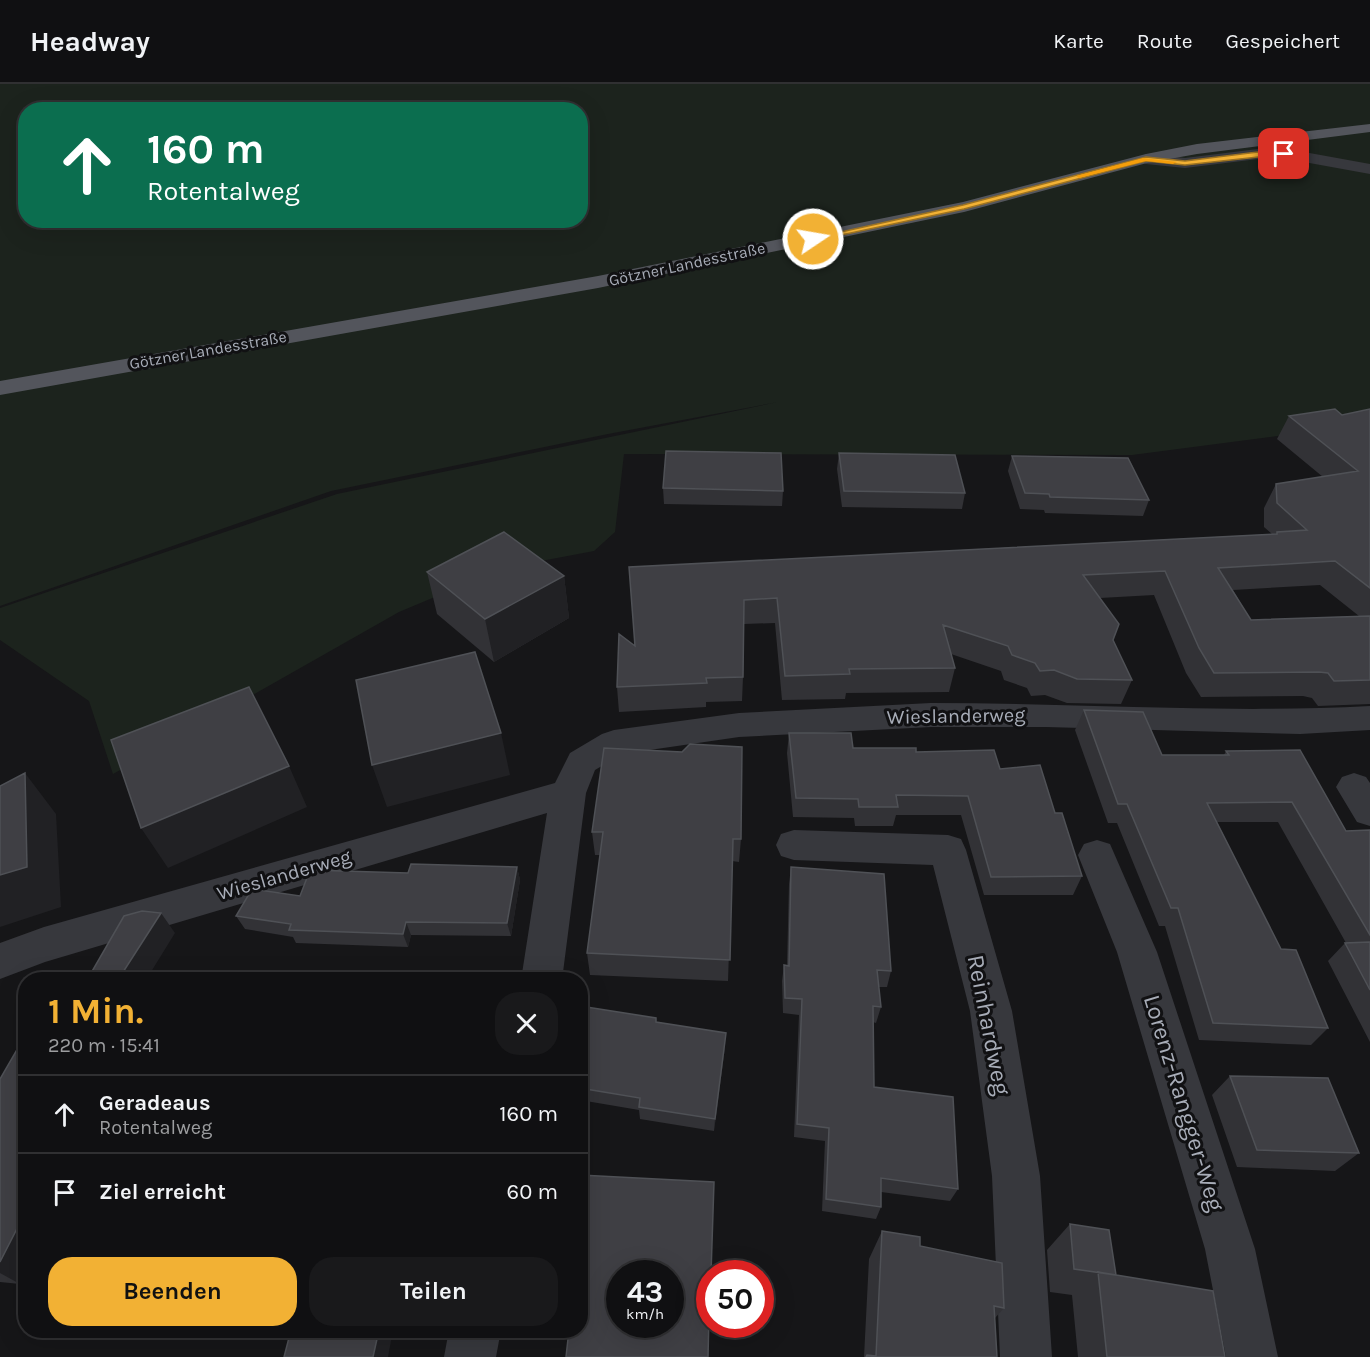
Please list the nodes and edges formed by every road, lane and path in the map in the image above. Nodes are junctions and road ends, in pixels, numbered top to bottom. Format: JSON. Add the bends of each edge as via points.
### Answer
{"nodes":[{"id":1,"x":1370,"y":128,"type":"edge"},
{"id":2,"x":1146,"y":159,"type":"junction"},
{"id":3,"x":1370,"y":169,"type":"edge"},
{"id":4,"x":0,"y":388,"type":"edge"},
{"id":5,"x":1370,"y":718,"type":"edge"},
{"id":6,"x":568,"y":793,"type":"junction"},
{"id":7,"x":794,"y":845,"type":"dead end"},
{"id":8,"x":1097,"y":855,"type":"dead end"},
{"id":9,"x":0,"y":961,"type":"edge"},
{"id":10,"x":542,"y":972,"type":"edge"},
{"id":11,"x":474,"y":1338,"type":"edge"},
{"id":12,"x":470,"y":1357,"type":"edge"},
{"id":13,"x":1026,"y":1357,"type":"edge"},
{"id":14,"x":1252,"y":1357,"type":"edge"}],
"edges":[{"from":1,"to":2,"type":"main road","name":"Götzner Landesstraße","via":[[1236,142]]},
{"from":2,"to":3,"type":"street","via":[[1185,163],[1266,153]]},
{"from":2,"to":4,"type":"main road","name":"Götzner Landesstraße","via":[[964,207],[589,284]]},
{"from":5,"to":6,"type":"street","name":"Wieslanderweg","via":[[1300,722],[931,715],[739,725],[614,743],[582,762]]},
{"from":6,"to":9,"type":"street","name":"Wieslanderweg"},
{"from":6,"to":10,"type":"street","name":"Wieslanderweg"},
{"from":7,"to":13,"type":"street","name":"Reinhardweg","via":[[948,850],[991,1011],[1016,1176]]},
{"from":8,"to":14,"type":"street","name":"Lorenz-Rangger-Weg","via":[[1137,952],[1230,1249]]},
{"from":11,"to":12,"type":"street"}]}
